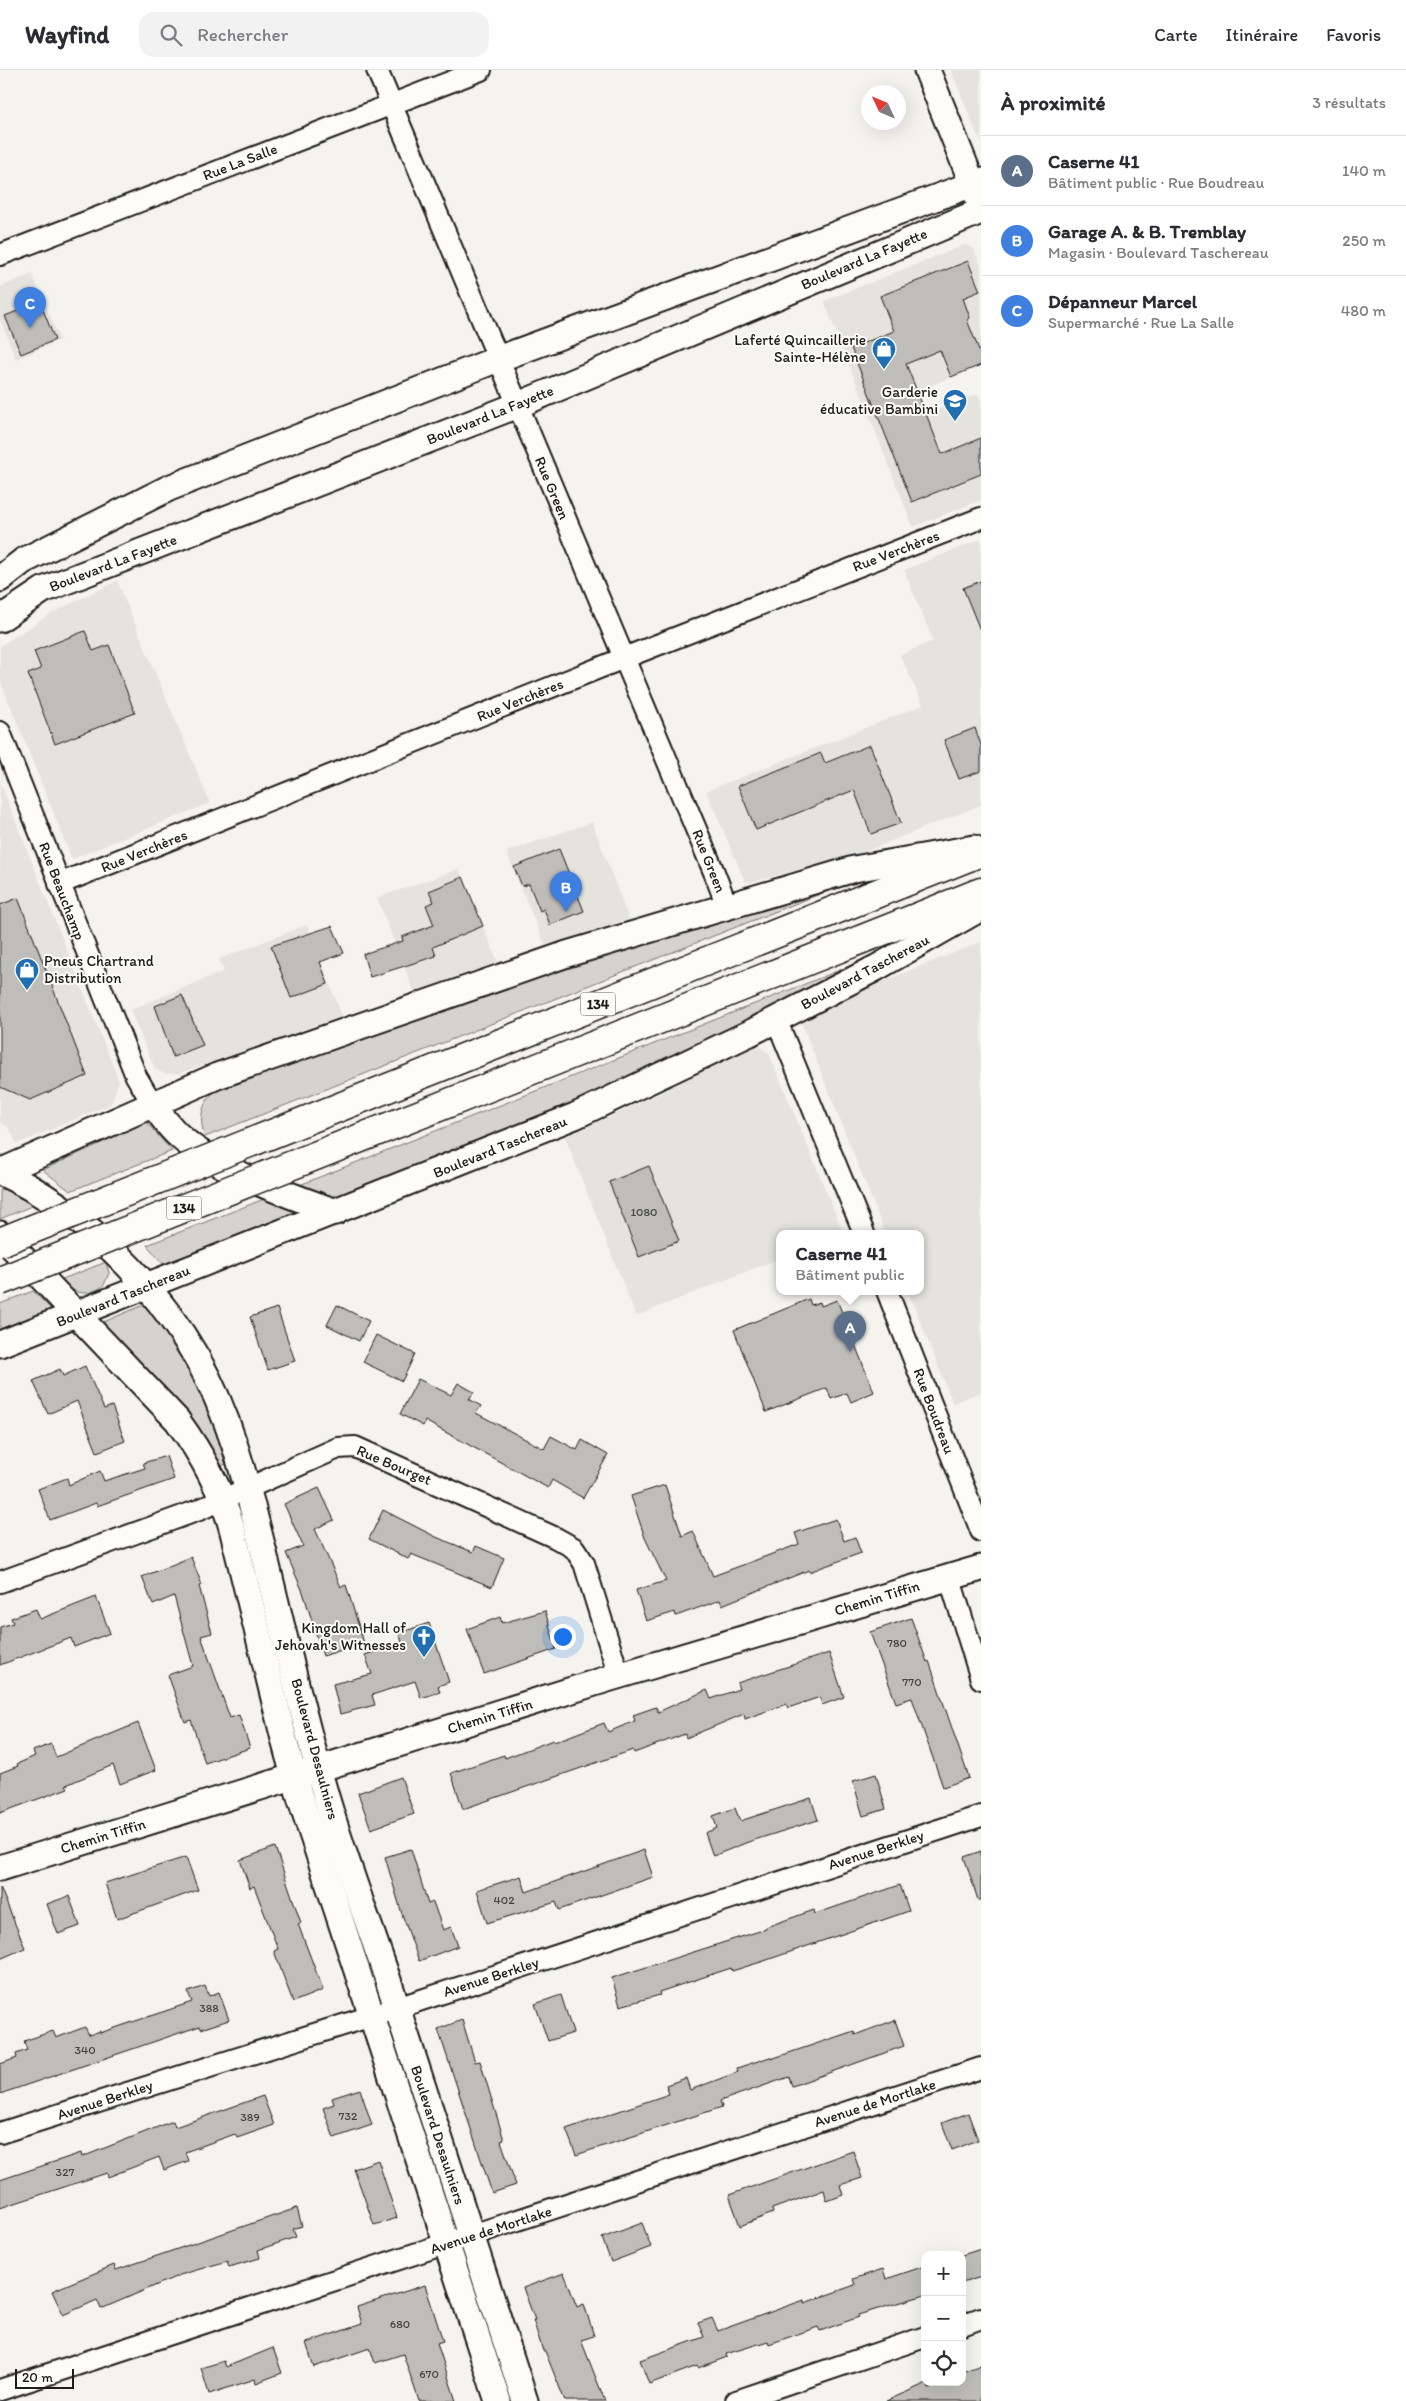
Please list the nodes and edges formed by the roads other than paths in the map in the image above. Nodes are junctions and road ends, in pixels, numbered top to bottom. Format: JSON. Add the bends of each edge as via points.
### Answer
{"nodes":[{"id":1,"x":376,"y":70,"type":"edge"},
{"id":2,"x":481,"y":70,"type":"edge"},
{"id":3,"x":927,"y":70,"type":"edge"},
{"id":4,"x":391,"y":104,"type":"junction"},
{"id":5,"x":978,"y":190,"type":"edge"},
{"id":6,"x":981,"y":210,"type":"edge"},
{"id":7,"x":0,"y":254,"type":"edge"},
{"id":8,"x":498,"y":359,"type":"junction"},
{"id":9,"x":518,"y":405,"type":"junction"},
{"id":10,"x":981,"y":518,"type":"edge"},
{"id":11,"x":0,"y":579,"type":"edge"},
{"id":12,"x":0,"y":619,"type":"edge"},
{"id":13,"x":624,"y":658,"type":"junction"},
{"id":14,"x":0,"y":732,"type":"edge"},
{"id":15,"x":981,"y":846,"type":"edge"},
{"id":16,"x":981,"y":852,"type":"edge"},
{"id":17,"x":59,"y":884,"type":"junction"},
{"id":18,"x":981,"y":892,"type":"edge"},
{"id":19,"x":727,"y":906,"type":"junction"},
{"id":20,"x":981,"y":908,"type":"edge"},
{"id":21,"x":776,"y":1019,"type":"junction"},
{"id":22,"x":152,"y":1103,"type":"junction"},
{"id":23,"x":0,"y":1172,"type":"edge"},
{"id":24,"x":336,"y":1212,"type":"junction"},
{"id":25,"x":863,"y":1230,"type":"edge"},
{"id":26,"x":0,"y":1234,"type":"edge"},
{"id":27,"x":0,"y":1242,"type":"edge"},
{"id":28,"x":0,"y":1281,"type":"edge"},
{"id":29,"x":146,"y":1286,"type":"junction"},
{"id":30,"x":889,"y":1295,"type":"edge"},
{"id":31,"x":78,"y":1314,"type":"junction"},
{"id":32,"x":0,"y":1344,"type":"edge"},
{"id":33,"x":248,"y":1488,"type":"junction"},
{"id":34,"x":223,"y":1499,"type":"junction"},
{"id":35,"x":981,"y":1532,"type":"edge"},
{"id":36,"x":981,"y":1568,"type":"edge"},
{"id":37,"x":949,"y":1576,"type":"junction"},
{"id":38,"x":0,"y":1582,"type":"edge"},
{"id":39,"x":619,"y":1676,"type":"junction"},
{"id":40,"x":981,"y":1679,"type":"edge"},
{"id":41,"x":318,"y":1769,"type":"junction"},
{"id":42,"x":294,"y":1777,"type":"junction"},
{"id":43,"x":981,"y":1816,"type":"edge"},
{"id":44,"x":0,"y":1868,"type":"edge"},
{"id":45,"x":396,"y":2008,"type":"junction"},
{"id":46,"x":373,"y":2015,"type":"junction"},
{"id":47,"x":981,"y":2068,"type":"edge"},
{"id":48,"x":0,"y":2133,"type":"edge"},
{"id":49,"x":471,"y":2237,"type":"junction"},
{"id":50,"x":445,"y":2245,"type":"junction"},
{"id":51,"x":981,"y":2318,"type":"edge"},
{"id":52,"x":966,"y":2324,"type":"edge"},
{"id":53,"x":921,"y":2338,"type":"edge"},
{"id":54,"x":0,"y":2390,"type":"edge"},
{"id":55,"x":498,"y":2401,"type":"edge"},
{"id":56,"x":525,"y":2401,"type":"edge"},
{"id":57,"x":736,"y":2401,"type":"edge"}],
"edges":[{"from":1,"to":4,"type":"street","name":"Rue Green"},
{"from":2,"to":4,"type":"street","name":"Rue La Salle"},
{"from":3,"to":5,"type":"street"},
{"from":4,"to":7,"type":"street","name":"Rue La Salle"},
{"from":4,"to":8,"type":"street","name":"Rue Green"},
{"from":5,"to":8,"type":"street","name":"Boulevard La Fayette"},
{"from":6,"to":9,"type":"street","name":"Boulevard La Fayette"},
{"from":8,"to":9,"type":"street","name":"Rue Green"},
{"from":8,"to":11,"type":"street","name":"Boulevard La Fayette","via":[[169,488],[23,561]]},
{"from":9,"to":12,"type":"street","name":"Boulevard La Fayette","via":[[43,590]]},
{"from":9,"to":13,"type":"street","name":"Rue Green"},
{"from":10,"to":13,"type":"street","name":"Rue Verchères"},
{"from":13,"to":17,"type":"street","name":"Rue Verchères"},
{"from":13,"to":19,"type":"street","name":"Rue Green"},
{"from":14,"to":17,"type":"street","name":"Rue Beauchamp"},
{"from":15,"to":19,"type":"street","via":[[854,869]]},
{"from":16,"to":27,"type":"highway","number":"134","bridge":true},
{"from":17,"to":22,"type":"street","name":"Rue Beauchamp","via":[[136,1076]]},
{"from":18,"to":28,"type":"highway","name":"Boulevard Taschereau","number":"134","bridge":true},
{"from":19,"to":22,"type":"street","via":[[522,969],[254,1062]]},
{"from":20,"to":21,"type":"street","name":"Boulevard Taschereau","via":[[876,968]]},
{"from":21,"to":24,"type":"street","name":"Boulevard Taschereau","via":[[575,1116]]},
{"from":21,"to":25,"type":"street"},
{"from":22,"to":23,"type":"street"},
{"from":22,"to":24,"type":"street","via":[[174,1130],[198,1150],[262,1184]]},
{"from":23,"to":29,"type":"street","name":"Boulevard Desaulniers","via":[[76,1220],[109,1247]]},
{"from":24,"to":29,"type":"street","name":"Boulevard Taschereau"},
{"from":26,"to":31,"type":"street","name":"Boulevard Desaulniers"},
{"from":29,"to":31,"type":"street","name":"Boulevard Taschereau"},
{"from":29,"to":33,"type":"street","name":"Boulevard Desaulniers","via":[[203,1370],[228,1421]]},
{"from":30,"to":35,"type":"street","name":"Rue Boudreau"},
{"from":31,"to":32,"type":"street","name":"Boulevard Taschereau"},
{"from":31,"to":34,"type":"street","name":"Boulevard Desaulniers","via":[[177,1420],[198,1450]]},
{"from":33,"to":34,"type":"street","name":"Rue Bourget"},
{"from":33,"to":39,"type":"street","name":"Rue Bourget","via":[[338,1448],[355,1447],[566,1543],[578,1552],[584,1563]]},
{"from":33,"to":41,"type":"street","name":"Boulevard Desaulniers"},
{"from":34,"to":38,"type":"street","name":"Rue Bourget"},
{"from":34,"to":42,"type":"street","name":"Boulevard Desaulniers"},
{"from":36,"to":37,"type":"street","name":"Chemin Tiffin"},
{"from":37,"to":39,"type":"street","name":"Chemin Tiffin"},
{"from":37,"to":40,"type":"street"},
{"from":39,"to":41,"type":"street","name":"Chemin Tiffin"},
{"from":41,"to":42,"type":"street","name":"Chemin Tiffin"},
{"from":41,"to":45,"type":"street","name":"Boulevard Desaulniers"},
{"from":42,"to":44,"type":"street","name":"Chemin Tiffin"},
{"from":42,"to":46,"type":"street","name":"Boulevard Desaulniers"},
{"from":43,"to":45,"type":"street","name":"Avenue Berkley"},
{"from":45,"to":46,"type":"street","name":"Avenue Berkley"},
{"from":45,"to":49,"type":"street","name":"Boulevard Desaulniers"},
{"from":46,"to":48,"type":"street","name":"Avenue Berkley"},
{"from":46,"to":50,"type":"street","name":"Boulevard Desaulniers"},
{"from":47,"to":49,"type":"street","name":"Avenue de Mortlake"},
{"from":49,"to":50,"type":"street","name":"Avenue de Mortlake"},
{"from":49,"to":56,"type":"street","name":"Boulevard Desaulniers"},
{"from":50,"to":54,"type":"street","name":"Avenue de Mortlake"},
{"from":50,"to":55,"type":"street","name":"Boulevard Desaulniers"},
{"from":51,"to":52,"type":"street"},
{"from":53,"to":57,"type":"street"}]}
